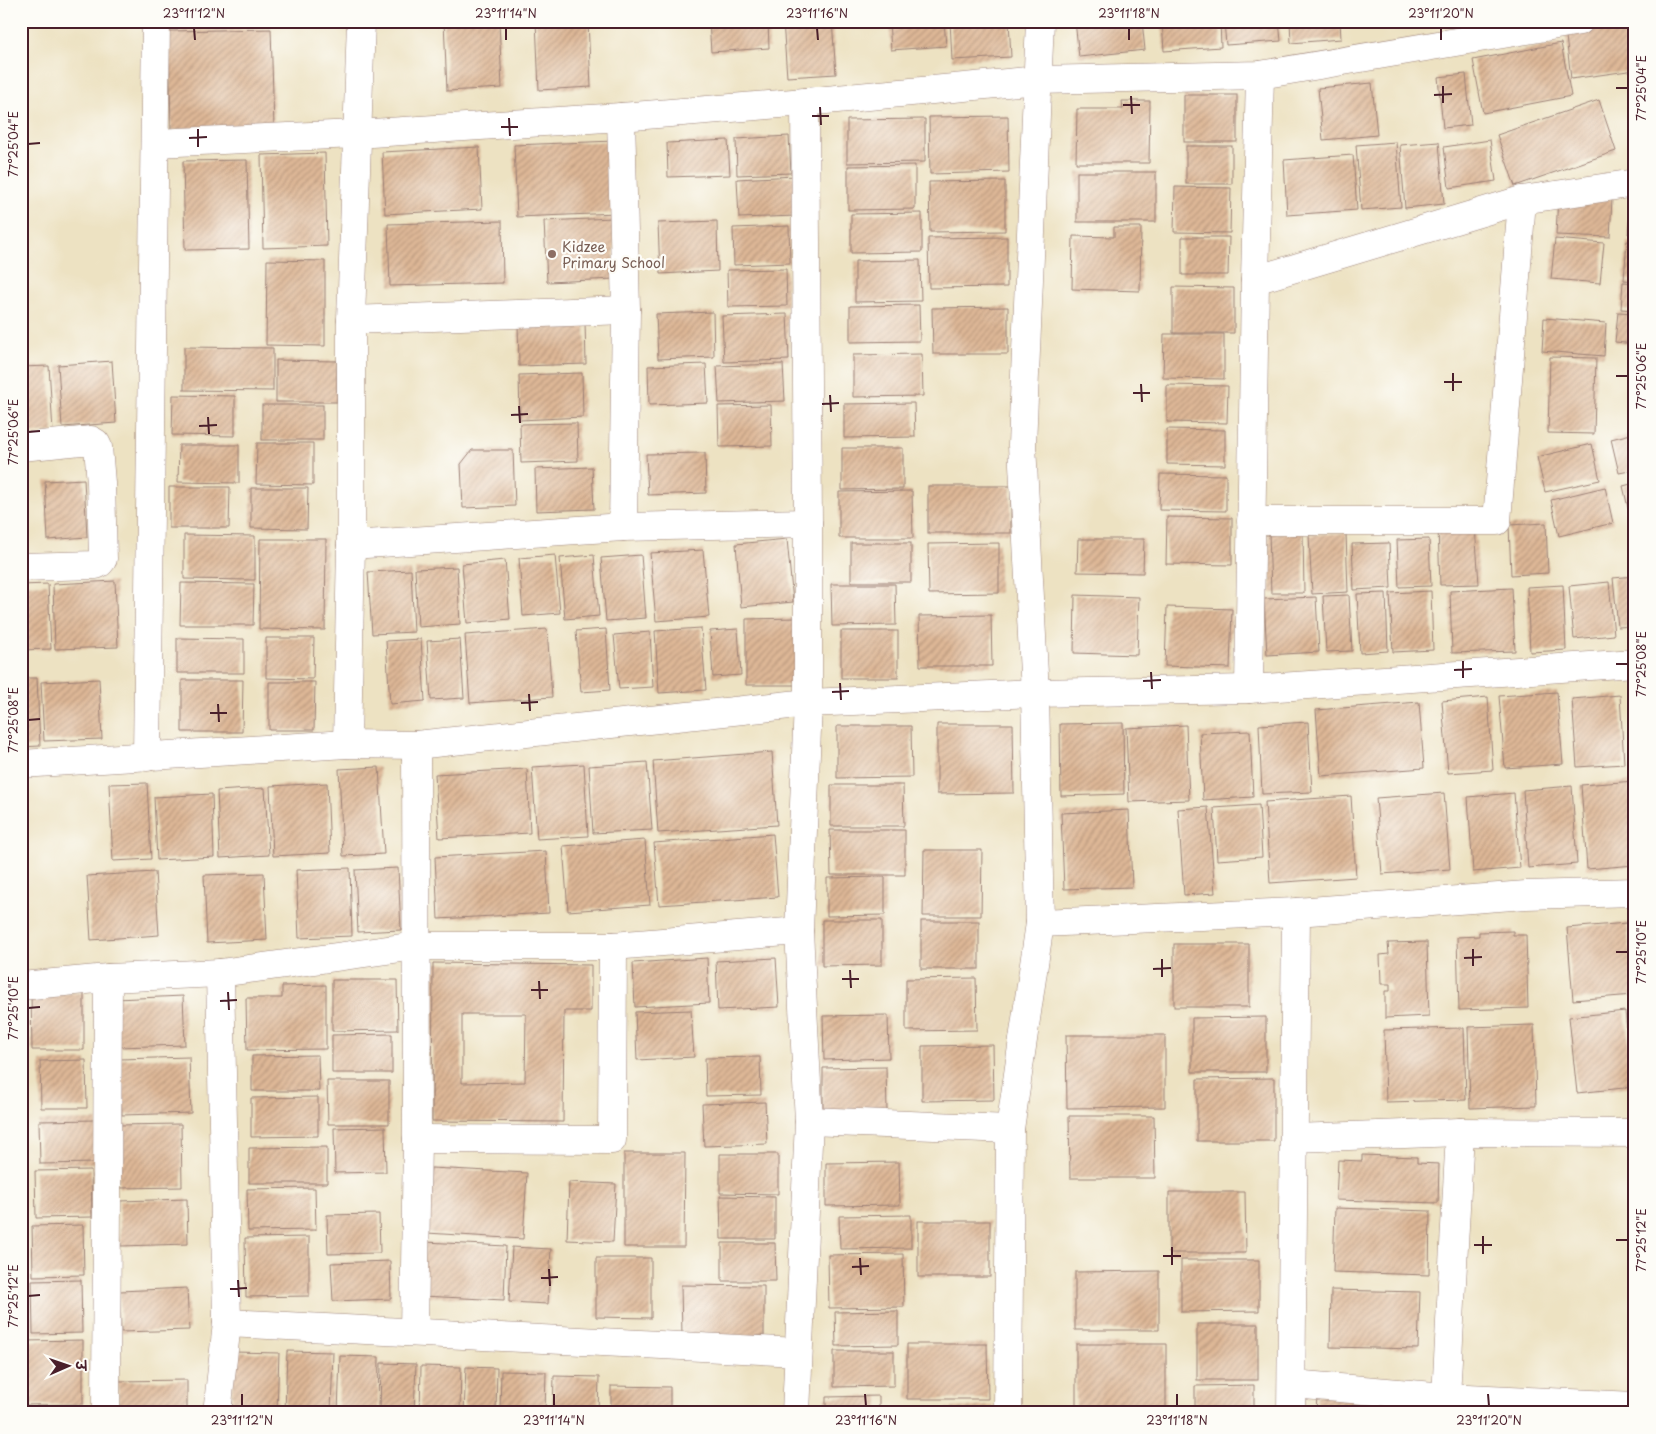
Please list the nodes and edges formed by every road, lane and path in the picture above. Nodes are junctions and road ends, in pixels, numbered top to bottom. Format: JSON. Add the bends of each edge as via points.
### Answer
{"nodes":[{"id":1,"x":156,"y":21,"type":"edge"},
{"id":2,"x":361,"y":21,"type":"edge"},
{"id":3,"x":1040,"y":21,"type":"edge"},
{"id":4,"x":1580,"y":21,"type":"edge"},
{"id":5,"x":1260,"y":75,"type":"junction"},
{"id":6,"x":1038,"y":80,"type":"junction"},
{"id":7,"x":805,"y":102,"type":"junction"},
{"id":8,"x":621,"y":117,"type":"junction"},
{"id":9,"x":356,"y":134,"type":"junction"},
{"id":10,"x":155,"y":142,"type":"junction"},
{"id":11,"x":1635,"y":183,"type":"edge"},
{"id":12,"x":1522,"y":200,"type":"junction"},
{"id":13,"x":1255,"y":280,"type":"junction"},
{"id":14,"x":626,"y":310,"type":"junction"},
{"id":15,"x":350,"y":320,"type":"junction"},
{"id":16,"x":21,"y":447,"type":"edge"},
{"id":17,"x":1252,"y":520,"type":"junction"},
{"id":18,"x":808,"y":523,"type":"junction"},
{"id":19,"x":623,"y":528,"type":"junction"},
{"id":20,"x":351,"y":545,"type":"junction"},
{"id":21,"x":21,"y":567,"type":"edge"},
{"id":22,"x":1635,"y":662,"type":"edge"},
{"id":23,"x":1249,"y":689,"type":"junction"},
{"id":24,"x":1035,"y":694,"type":"junction"},
{"id":25,"x":808,"y":704,"type":"junction"},
{"id":26,"x":347,"y":744,"type":"junction"},
{"id":27,"x":416,"y":745,"type":"junction"},
{"id":28,"x":147,"y":757,"type":"junction"},
{"id":29,"x":21,"y":764,"type":"edge"},
{"id":30,"x":1635,"y":892,"type":"edge"},
{"id":31,"x":1296,"y":912,"type":"junction"},
{"id":32,"x":1040,"y":924,"type":"junction"},
{"id":33,"x":799,"y":931,"type":"junction"},
{"id":34,"x":416,"y":946,"type":"junction"},
{"id":35,"x":613,"y":946,"type":"junction"},
{"id":36,"x":220,"y":973,"type":"junction"},
{"id":37,"x":108,"y":978,"type":"junction"},
{"id":38,"x":21,"y":986,"type":"edge"},
{"id":39,"x":809,"y":1121,"type":"junction"},
{"id":40,"x":1010,"y":1129,"type":"junction"},
{"id":41,"x":1460,"y":1132,"type":"junction"},
{"id":42,"x":1635,"y":1134,"type":"edge"},
{"id":43,"x":1294,"y":1138,"type":"junction"},
{"id":44,"x":417,"y":1139,"type":"junction"},
{"id":45,"x":227,"y":1323,"type":"junction"},
{"id":46,"x":414,"y":1332,"type":"junction"},
{"id":47,"x":798,"y":1352,"type":"junction"},
{"id":48,"x":1292,"y":1384,"type":"junction"},
{"id":49,"x":1446,"y":1397,"type":"junction"},
{"id":50,"x":1635,"y":1406,"type":"edge"},
{"id":51,"x":106,"y":1413,"type":"edge"},
{"id":52,"x":217,"y":1413,"type":"edge"},
{"id":53,"x":796,"y":1413,"type":"edge"},
{"id":54,"x":1008,"y":1413,"type":"edge"},
{"id":55,"x":1291,"y":1413,"type":"edge"}],
"edges":[{"from":1,"to":10,"type":"street"},
{"from":2,"to":9,"type":"street"},
{"from":3,"to":6,"type":"street"},
{"from":4,"to":5,"type":"street"},
{"from":5,"to":6,"type":"street"},
{"from":5,"to":13,"type":"street"},
{"from":6,"to":7,"type":"street"},
{"from":6,"to":24,"type":"street","via":[[1022,444]]},
{"from":7,"to":8,"type":"street"},
{"from":7,"to":18,"type":"street"},
{"from":8,"to":9,"type":"street"},
{"from":8,"to":14,"type":"street"},
{"from":9,"to":10,"type":"street"},
{"from":9,"to":15,"type":"street"},
{"from":10,"to":28,"type":"street"},
{"from":11,"to":12,"type":"street"},
{"from":12,"to":13,"type":"street"},
{"from":12,"to":17,"type":"street","via":[[1496,521]]},
{"from":13,"to":17,"type":"street"},
{"from":14,"to":15,"type":"street"},
{"from":14,"to":19,"type":"street"},
{"from":15,"to":20,"type":"street"},
{"from":16,"to":21,"type":"street","via":[[91,440],[96,443],[101,483],[103,559],[96,564]]},
{"from":17,"to":23,"type":"street"},
{"from":18,"to":19,"type":"street"},
{"from":18,"to":25,"type":"street"},
{"from":19,"to":20,"type":"street"},
{"from":20,"to":26,"type":"street"},
{"from":22,"to":23,"type":"street"},
{"from":23,"to":24,"type":"street"},
{"from":24,"to":25,"type":"street"},
{"from":24,"to":32,"type":"street"},
{"from":25,"to":27,"type":"street"},
{"from":25,"to":33,"type":"street"},
{"from":26,"to":27,"type":"street"},
{"from":26,"to":28,"type":"street"},
{"from":27,"to":34,"type":"street"},
{"from":28,"to":29,"type":"street"},
{"from":30,"to":31,"type":"street","via":[[1526,895]]},
{"from":31,"to":32,"type":"street"},
{"from":31,"to":43,"type":"street"},
{"from":32,"to":40,"type":"street"},
{"from":33,"to":35,"type":"street"},
{"from":33,"to":39,"type":"street"},
{"from":34,"to":35,"type":"street"},
{"from":34,"to":36,"type":"street"},
{"from":34,"to":44,"type":"street"},
{"from":35,"to":44,"type":"street","via":[[612,1140]]},
{"from":36,"to":37,"type":"street"},
{"from":36,"to":45,"type":"street"},
{"from":37,"to":38,"type":"street"},
{"from":37,"to":51,"type":"street"},
{"from":39,"to":40,"type":"street"},
{"from":39,"to":47,"type":"street"},
{"from":40,"to":54,"type":"street"},
{"from":41,"to":42,"type":"street"},
{"from":41,"to":43,"type":"street"},
{"from":41,"to":49,"type":"street"},
{"from":43,"to":48,"type":"street"},
{"from":44,"to":46,"type":"street"},
{"from":45,"to":46,"type":"street"},
{"from":45,"to":52,"type":"street"},
{"from":46,"to":47,"type":"street"},
{"from":47,"to":53,"type":"street"},
{"from":48,"to":49,"type":"street"},
{"from":48,"to":55,"type":"street"},
{"from":49,"to":50,"type":"street"}]}
